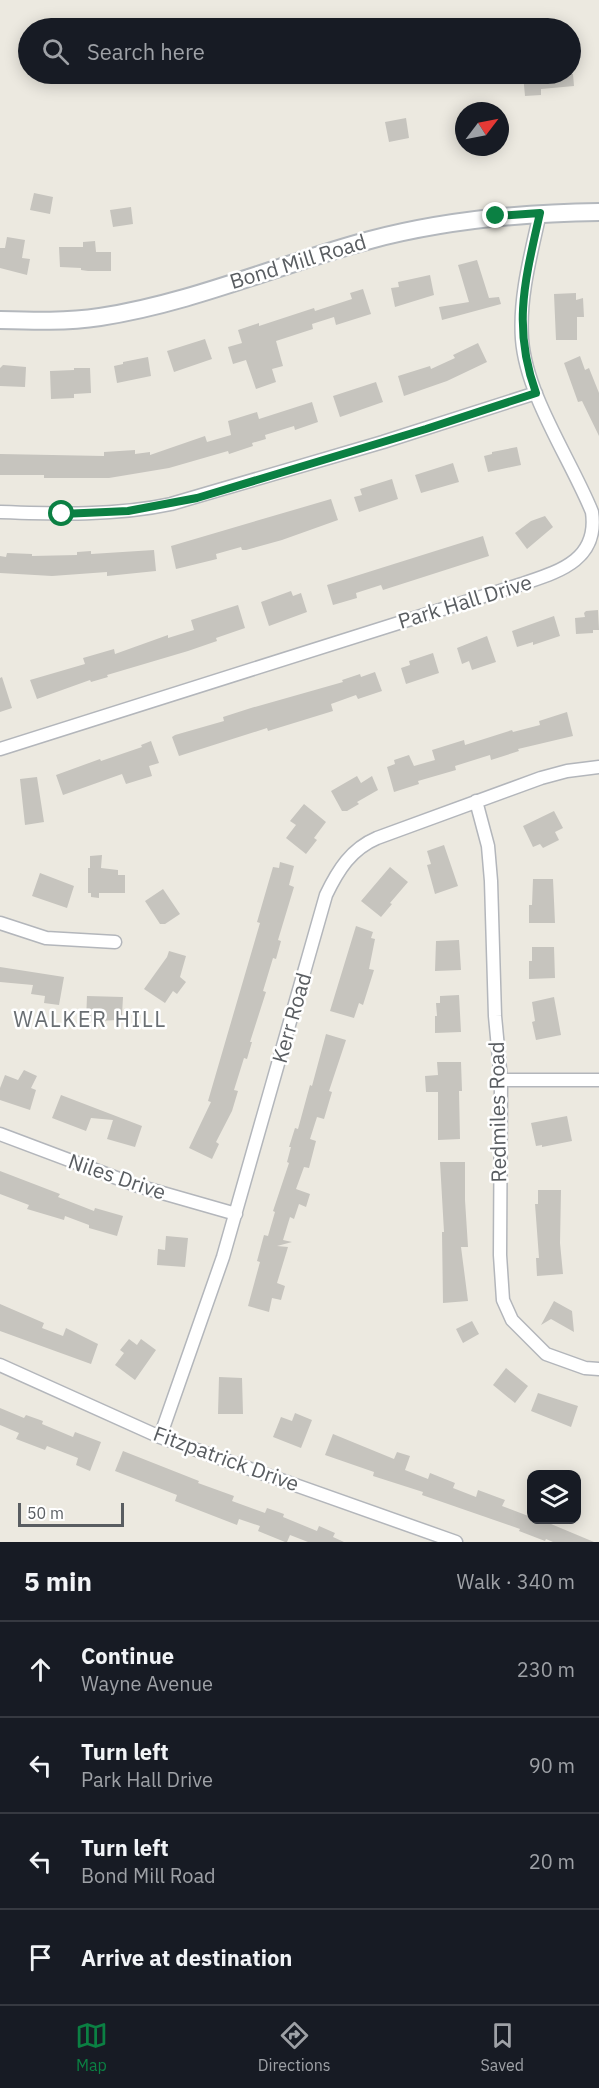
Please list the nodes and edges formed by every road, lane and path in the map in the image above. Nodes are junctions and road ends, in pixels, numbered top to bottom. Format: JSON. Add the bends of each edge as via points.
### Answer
{"nodes":[{"id":1,"x":599,"y":212,"type":"edge"},
{"id":2,"x":540,"y":213,"type":"junction"},
{"id":3,"x":0,"y":320,"type":"edge"},
{"id":4,"x":536,"y":393,"type":"junction"},
{"id":5,"x":0,"y":512,"type":"edge"},
{"id":6,"x":0,"y":749,"type":"edge"},
{"id":7,"x":599,"y":767,"type":"edge"},
{"id":8,"x":476,"y":801,"type":"junction"},
{"id":9,"x":0,"y":923,"type":"edge"},
{"id":10,"x":115,"y":942,"type":"dead end"},
{"id":11,"x":501,"y":1080,"type":"junction"},
{"id":12,"x":599,"y":1080,"type":"edge"},
{"id":13,"x":0,"y":1134,"type":"edge"},
{"id":14,"x":236,"y":1215,"type":"junction"},
{"id":15,"x":0,"y":1365,"type":"edge"},
{"id":16,"x":599,"y":1369,"type":"edge"},
{"id":17,"x":160,"y":1437,"type":"junction"},
{"id":18,"x":456,"y":1542,"type":"edge"}],
"edges":[{"from":1,"to":2,"type":"street","name":"Bond Mill Road"},
{"from":2,"to":3,"type":"street","name":"Bond Mill Road","via":[[435,225],[390,235],[128,311],[76,319]]},
{"from":2,"to":4,"type":"street","name":"Park Hall Drive","via":[[525,283],[522,324],[525,358]]},
{"from":4,"to":5,"type":"street","via":[[171,504],[106,513]]},
{"from":4,"to":6,"type":"street","name":"Park Hall Drive","via":[[594,522],[586,551],[567,568]]},
{"from":7,"to":8,"type":"street","name":"Kerr Road","via":[[541,778]]},
{"from":8,"to":11,"type":"street","name":"Redmiles Road","via":[[488,846]]},
{"from":8,"to":14,"type":"street","name":"Kerr Road","via":[[367,842],[349,857],[334,878]]},
{"from":9,"to":10,"type":"street","via":[[46,938]]},
{"from":11,"to":12,"type":"street"},
{"from":11,"to":16,"type":"street","name":"Redmiles Road","via":[[503,1300],[512,1320],[546,1354]]},
{"from":13,"to":14,"type":"street","name":"Niles Drive","via":[[138,1186]]},
{"from":14,"to":17,"type":"street","name":"Kerr Road"},
{"from":15,"to":17,"type":"street","name":"Fitzpatrick Drive"},
{"from":17,"to":18,"type":"street","name":"Fitzpatrick Drive"}]}
